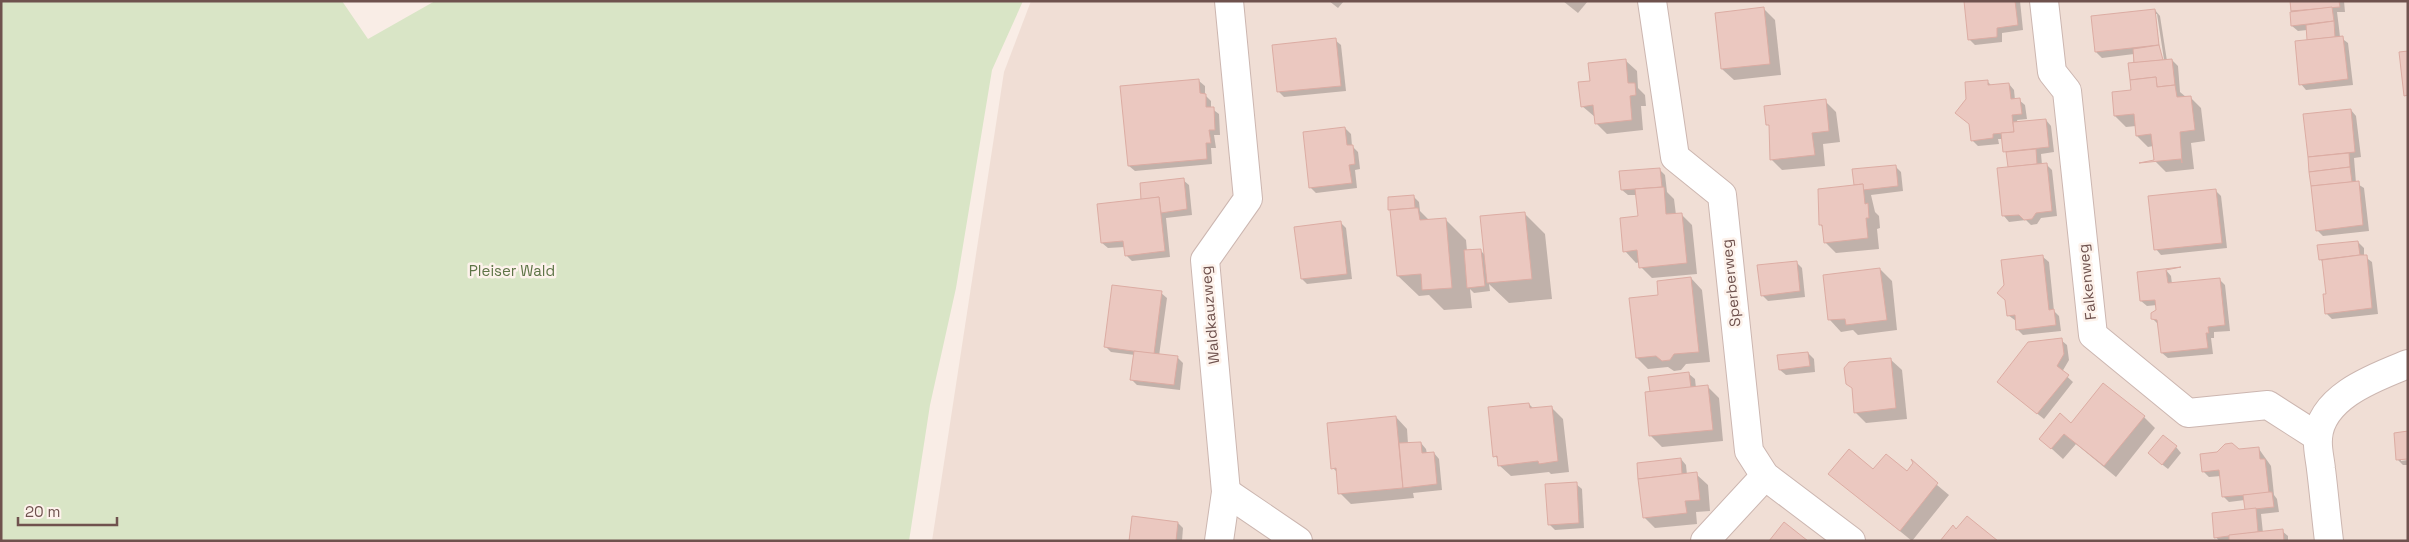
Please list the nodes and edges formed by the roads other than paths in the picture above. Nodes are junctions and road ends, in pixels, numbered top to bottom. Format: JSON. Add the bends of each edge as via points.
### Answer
{"nodes":[{"id":1,"x":1229,"y":1,"type":"edge"},
{"id":2,"x":1652,"y":1,"type":"edge"},
{"id":3,"x":2044,"y":1,"type":"edge"},
{"id":4,"x":2408,"y":364,"type":"edge"},
{"id":5,"x":2318,"y":437,"type":"junction"},
{"id":6,"x":1765,"y":476,"type":"junction"},
{"id":7,"x":1226,"y":492,"type":"junction"},
{"id":8,"x":1219,"y":541,"type":"edge"},
{"id":9,"x":1298,"y":541,"type":"edge"},
{"id":10,"x":1705,"y":541,"type":"edge"},
{"id":11,"x":1851,"y":541,"type":"edge"},
{"id":12,"x":2329,"y":541,"type":"edge"}],
"edges":[{"from":1,"to":7,"type":"street","name":"Waldkauzweg","via":[[1248,199],[1204,260]]},
{"from":2,"to":6,"type":"street","name":"Sperberweg","via":[[1675,157],[1722,195],[1749,451]]},
{"from":3,"to":5,"type":"street","name":"Falkenweg","via":[[2052,72],[2067,91],[2093,335],[2188,413],[2268,405]]},
{"from":4,"to":5,"type":"street","via":[[2353,389],[2325,419]]},
{"from":5,"to":12,"type":"street"},
{"from":6,"to":10,"type":"street"},
{"from":6,"to":11,"type":"street","name":"Sperberweg"},
{"from":7,"to":8,"type":"street","name":"Waldkauzweg"},
{"from":7,"to":9,"type":"street"}]}
